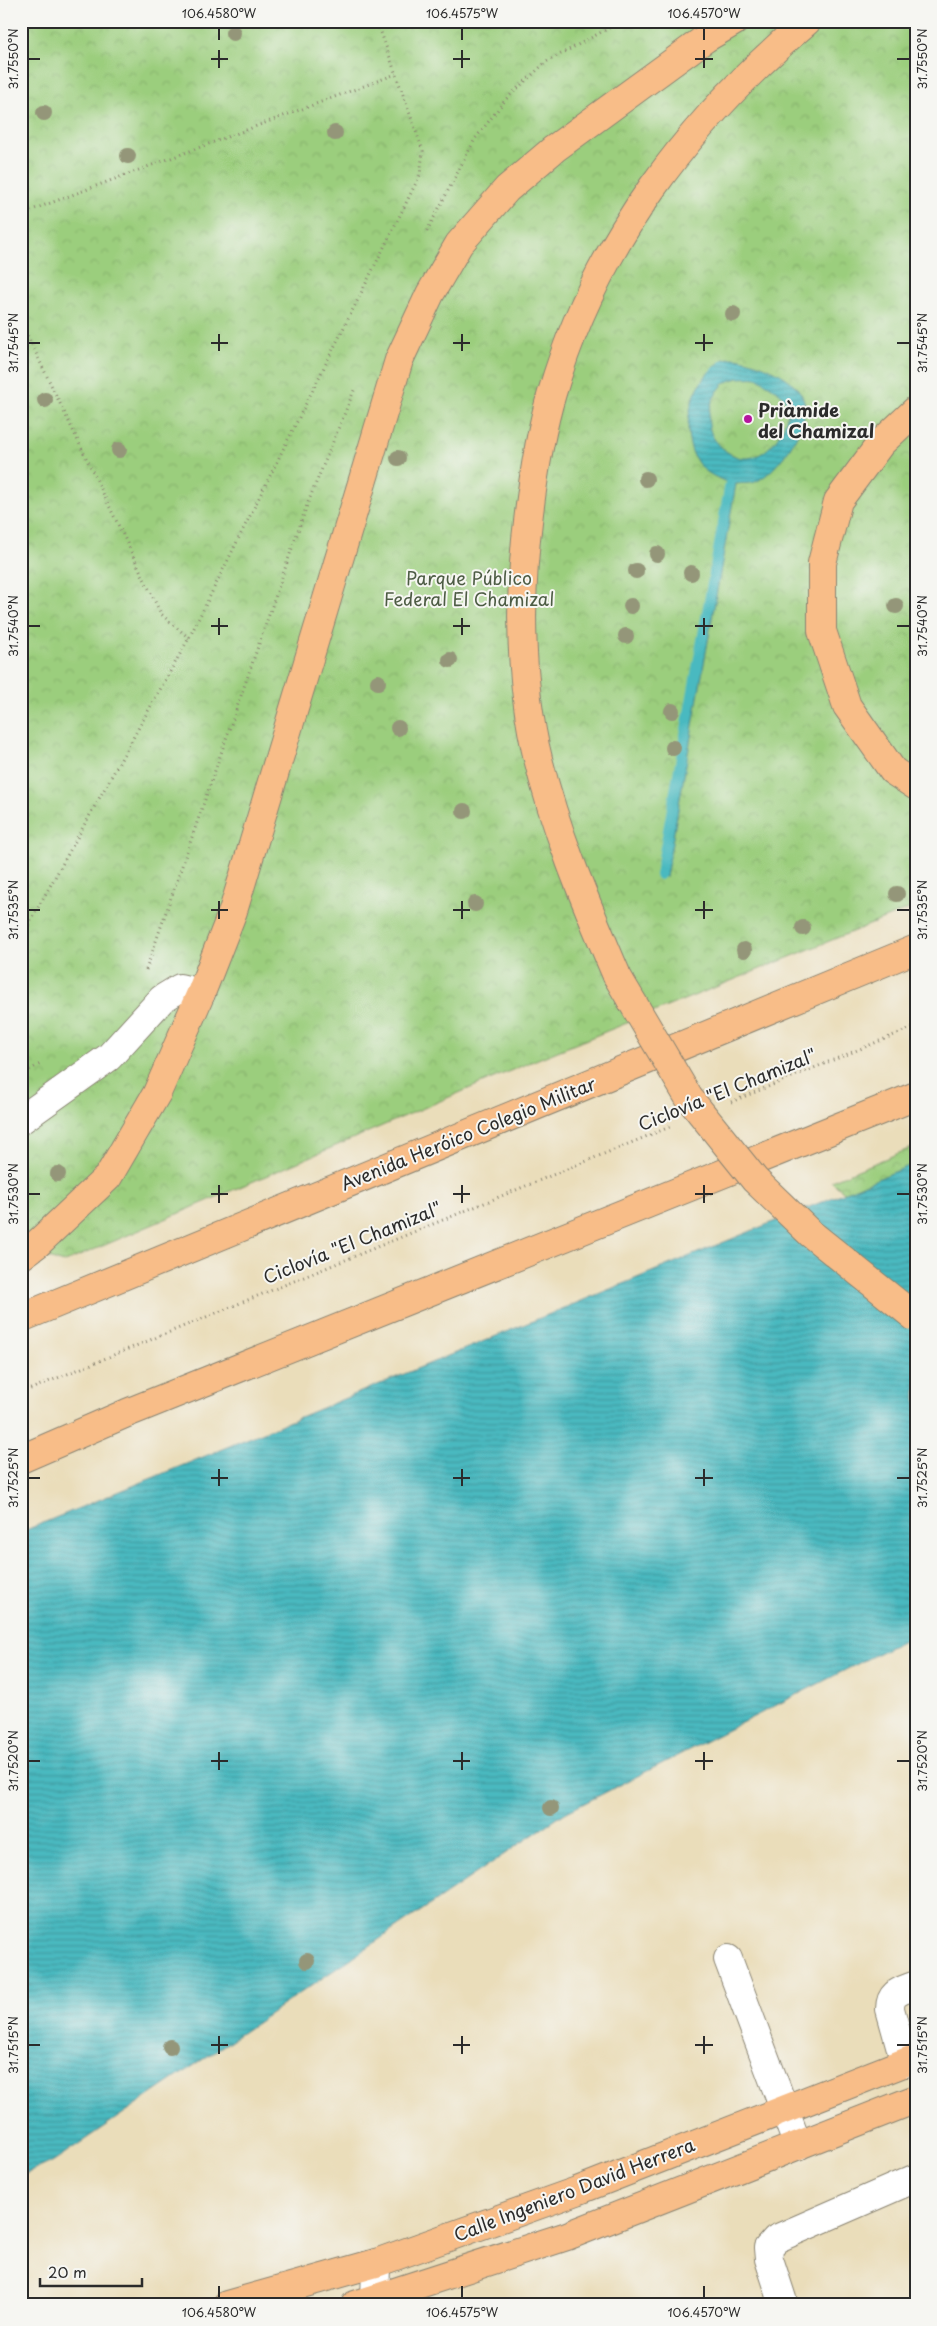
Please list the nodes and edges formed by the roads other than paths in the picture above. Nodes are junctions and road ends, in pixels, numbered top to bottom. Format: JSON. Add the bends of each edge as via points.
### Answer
{"nodes":[{"id":1,"x":735,"y":21,"type":"edge"},
{"id":2,"x":807,"y":21,"type":"edge"},
{"id":3,"x":916,"y":410,"type":"edge"},
{"id":4,"x":916,"y":786,"type":"edge"},
{"id":5,"x":916,"y":949,"type":"edge"},
{"id":6,"x":201,"y":993,"type":"junction"},
{"id":7,"x":916,"y":1096,"type":"edge"},
{"id":8,"x":21,"y":1120,"type":"edge"},
{"id":9,"x":21,"y":1256,"type":"edge"},
{"id":10,"x":21,"y":1318,"type":"edge"},
{"id":11,"x":916,"y":1318,"type":"edge"},
{"id":12,"x":21,"y":1459,"type":"edge"},
{"id":13,"x":728,"y":1959,"type":"dead end"},
{"id":14,"x":916,"y":1986,"type":"edge"},
{"id":15,"x":911,"y":2061,"type":"edge"},
{"id":16,"x":916,"y":2099,"type":"edge"},
{"id":17,"x":785,"y":2108,"type":"junction"},
{"id":18,"x":798,"y":2146,"type":"junction"},
{"id":19,"x":916,"y":2178,"type":"edge"},
{"id":20,"x":376,"y":2263,"type":"junction"},
{"id":21,"x":369,"y":2303,"type":"edge"},
{"id":22,"x":227,"y":2305,"type":"edge"},
{"id":23,"x":784,"y":2305,"type":"edge"}],
"edges":[{"from":1,"to":6,"type":"main road","via":[[706,38],[554,149],[507,189],[459,244],[430,294],[399,360],[233,911]]},
{"from":2,"to":11,"type":"main road","bridge":true,"via":[[724,99],[663,171],[616,242],[576,326],[551,394],[534,474],[522,562],[522,651],[535,744],[553,815],[579,886],[617,976],[689,1098],[755,1180],[810,1233]]},
{"from":3,"to":4,"type":"main road","via":[[881,443],[838,501],[822,563],[822,632],[847,706],[893,771]]},
{"from":5,"to":10,"type":"main road","name":"Avenida Heróico Colegio Militar"},
{"from":6,"to":8,"type":"street","via":[[180,988],[162,999],[109,1057]]},
{"from":6,"to":9,"type":"main road","via":[[157,1093],[108,1177],[38,1244]]},
{"from":7,"to":12,"type":"main road","via":[[127,1413]]},
{"from":13,"to":17,"type":"street"},
{"from":14,"to":15,"type":"street","via":[[894,1993],[890,2001],[890,2009]]},
{"from":15,"to":17,"type":"main road","name":"Calle Ingeniero David Herrera"},
{"from":16,"to":18,"type":"main road","name":"Calle Ingeniero David Herrera"},
{"from":17,"to":18,"type":"street"},
{"from":17,"to":20,"type":"main road","name":"Calle Ingeniero David Herrera","via":[[577,2191]]},
{"from":18,"to":21,"type":"main road","name":"Calle Ingeniero David Herrera","via":[[567,2236]]},
{"from":19,"to":23,"type":"street","via":[[776,2239],[768,2248],[769,2260]]},
{"from":20,"to":21,"type":"street"},
{"from":20,"to":22,"type":"main road","name":"Calle Ingeniero David Herrera"}]}
